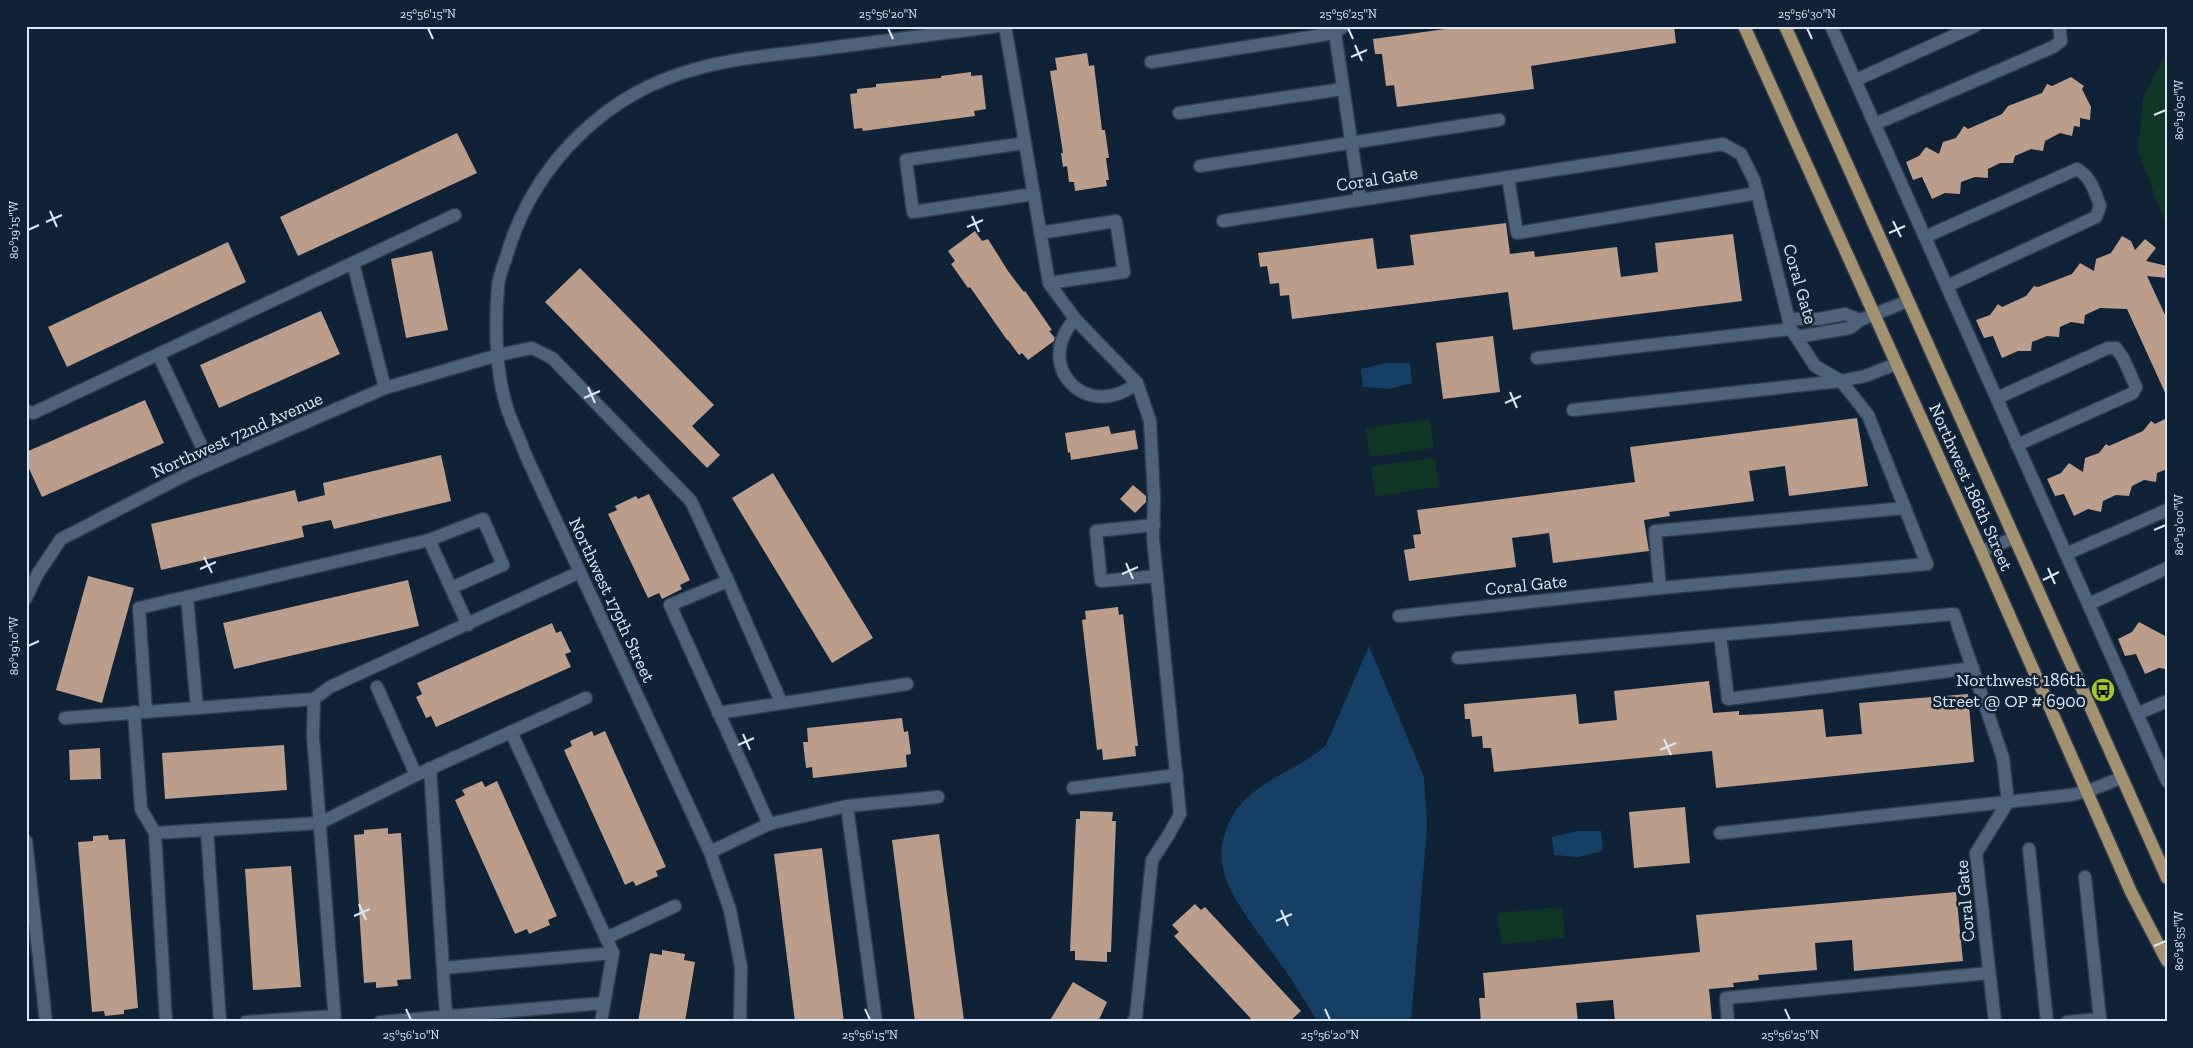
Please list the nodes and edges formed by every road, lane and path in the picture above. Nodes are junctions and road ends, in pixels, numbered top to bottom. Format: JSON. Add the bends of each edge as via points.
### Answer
{"nodes":[{"id":1,"x":998,"y":26,"type":"edge"},
{"id":2,"x":1005,"y":26,"type":"edge"},
{"id":3,"x":1744,"y":26,"type":"edge"},
{"id":4,"x":1785,"y":26,"type":"edge"},
{"id":5,"x":1831,"y":26,"type":"edge"},
{"id":6,"x":1975,"y":26,"type":"edge"},
{"id":7,"x":2059,"y":26,"type":"edge"},
{"id":8,"x":1339,"y":30,"type":"edge"},
{"id":9,"x":1151,"y":62,"type":"dead end"},
{"id":10,"x":1856,"y":80,"type":"junction"},
{"id":11,"x":1343,"y":89,"type":"junction"},
{"id":12,"x":1179,"y":113,"type":"dead end"},
{"id":13,"x":1499,"y":120,"type":"dead end"},
{"id":14,"x":1875,"y":124,"type":"junction"},
{"id":15,"x":1025,"y":143,"type":"junction"},
{"id":16,"x":1352,"y":143,"type":"junction"},
{"id":17,"x":1200,"y":166,"type":"dead end"},
{"id":18,"x":1508,"y":177,"type":"junction"},
{"id":19,"x":1758,"y":193,"type":"junction"},
{"id":20,"x":1034,"y":194,"type":"junction"},
{"id":21,"x":1360,"y":200,"type":"junction"},
{"id":22,"x":455,"y":215,"type":"dead end"},
{"id":23,"x":1222,"y":221,"type":"dead end"},
{"id":24,"x":1040,"y":232,"type":"junction"},
{"id":25,"x":1925,"y":237,"type":"junction"},
{"id":26,"x":353,"y":263,"type":"junction"},
{"id":27,"x":1049,"y":283,"type":"junction"},
{"id":28,"x":1946,"y":286,"type":"junction"},
{"id":29,"x":1908,"y":301,"type":"junction"},
{"id":30,"x":1874,"y":314,"type":"junction"},
{"id":31,"x":1075,"y":319,"type":"junction"},
{"id":32,"x":1860,"y":320,"type":"junction"},
{"id":33,"x":1792,"y":328,"type":"junction"},
{"id":34,"x":158,"y":354,"type":"junction"},
{"id":35,"x":498,"y":355,"type":"junction"},
{"id":36,"x":1537,"y":358,"type":"dead end"},
{"id":37,"x":1896,"y":364,"type":"junction"},
{"id":38,"x":1842,"y":382,"type":"junction"},
{"id":39,"x":1137,"y":383,"type":"junction"},
{"id":40,"x":385,"y":388,"type":"junction"},
{"id":41,"x":1997,"y":398,"type":"junction"},
{"id":42,"x":1573,"y":410,"type":"dead end"},
{"id":43,"x":30,"y":412,"type":"edge"},
{"id":44,"x":2017,"y":445,"type":"junction"},
{"id":45,"x":210,"y":464,"type":"junction"},
{"id":46,"x":1905,"y":508,"type":"junction"},
{"id":47,"x":2167,"y":510,"type":"edge"},
{"id":48,"x":1154,"y":525,"type":"junction"},
{"id":49,"x":2014,"y":538,"type":"junction"},
{"id":50,"x":429,"y":540,"type":"junction"},
{"id":51,"x":1981,"y":551,"type":"junction"},
{"id":52,"x":2066,"y":554,"type":"junction"},
{"id":53,"x":2167,"y":568,"type":"edge"},
{"id":54,"x":580,"y":572,"type":"junction"},
{"id":55,"x":1157,"y":576,"type":"junction"},
{"id":56,"x":728,"y":581,"type":"junction"},
{"id":57,"x":451,"y":588,"type":"junction"},
{"id":58,"x":1660,"y":588,"type":"junction"},
{"id":59,"x":187,"y":597,"type":"junction"},
{"id":60,"x":26,"y":598,"type":"edge"},
{"id":61,"x":2089,"y":604,"type":"junction"},
{"id":62,"x":1399,"y":616,"type":"dead end"},
{"id":63,"x":468,"y":624,"type":"junction"},
{"id":64,"x":1720,"y":635,"type":"junction"},
{"id":65,"x":1458,"y":658,"type":"dead end"},
{"id":66,"x":1972,"y":668,"type":"junction"},
{"id":67,"x":907,"y":684,"type":"dead end"},
{"id":68,"x":378,"y":687,"type":"dead end"},
{"id":69,"x":586,"y":698,"type":"dead end"},
{"id":70,"x":314,"y":699,"type":"junction"},
{"id":71,"x":2167,"y":701,"type":"edge"},
{"id":72,"x":780,"y":702,"type":"junction"},
{"id":73,"x":197,"y":708,"type":"junction"},
{"id":74,"x":140,"y":712,"type":"junction"},
{"id":75,"x":718,"y":713,"type":"junction"},
{"id":76,"x":2137,"y":714,"type":"junction"},
{"id":77,"x":65,"y":718,"type":"dead end"},
{"id":78,"x":510,"y":732,"type":"junction"},
{"id":79,"x":2162,"y":760,"type":"edge"},
{"id":80,"x":430,"y":768,"type":"junction"},
{"id":81,"x":416,"y":774,"type":"junction"},
{"id":82,"x":1177,"y":775,"type":"junction"},
{"id":83,"x":2121,"y":778,"type":"junction"},
{"id":84,"x":2167,"y":781,"type":"edge"},
{"id":85,"x":1073,"y":788,"type":"dead end"},
{"id":86,"x":2088,"y":791,"type":"junction"},
{"id":87,"x":938,"y":797,"type":"dead end"},
{"id":88,"x":2008,"y":802,"type":"junction"},
{"id":89,"x":847,"y":806,"type":"junction"},
{"id":90,"x":320,"y":823,"type":"junction"},
{"id":91,"x":769,"y":824,"type":"junction"},
{"id":92,"x":207,"y":830,"type":"junction"},
{"id":93,"x":1720,"y":833,"type":"dead end"},
{"id":94,"x":155,"y":834,"type":"junction"},
{"id":95,"x":26,"y":841,"type":"edge"},
{"id":96,"x":2029,"y":849,"type":"dead end"},
{"id":97,"x":710,"y":852,"type":"junction"},
{"id":98,"x":2085,"y":877,"type":"dead end"},
{"id":99,"x":2167,"y":878,"type":"edge"},
{"id":100,"x":675,"y":906,"type":"dead end"},
{"id":101,"x":30,"y":914,"type":"edge"},
{"id":102,"x":606,"y":938,"type":"junction"},
{"id":103,"x":613,"y":952,"type":"junction"},
{"id":104,"x":2167,"y":961,"type":"edge"},
{"id":105,"x":442,"y":968,"type":"junction"},
{"id":106,"x":1990,"y":973,"type":"junction"},
{"id":107,"x":604,"y":1003,"type":"junction"},
{"id":108,"x":446,"y":1016,"type":"junction"},
{"id":109,"x":334,"y":1019,"type":"edge"},
{"id":110,"x":46,"y":1022,"type":"edge"},
{"id":111,"x":166,"y":1022,"type":"edge"},
{"id":112,"x":220,"y":1022,"type":"edge"},
{"id":113,"x":246,"y":1022,"type":"edge"},
{"id":114,"x":380,"y":1022,"type":"edge"},
{"id":115,"x":601,"y":1022,"type":"edge"},
{"id":116,"x":740,"y":1022,"type":"edge"},
{"id":117,"x":876,"y":1022,"type":"edge"},
{"id":118,"x":1133,"y":1022,"type":"edge"},
{"id":119,"x":1728,"y":1022,"type":"edge"},
{"id":120,"x":1995,"y":1022,"type":"edge"},
{"id":121,"x":2047,"y":1022,"type":"edge"},
{"id":122,"x":2067,"y":1022,"type":"edge"}],
"edges":[{"from":1,"to":35,"type":"street","name":"Northwest 179th Street","via":[[696,68],[651,84],[616,104],[588,126],[559,156],[535,191],[515,231],[498,284]]},
{"from":2,"to":15,"type":"street"},
{"from":3,"to":30,"type":"main road","name":"Northwest 186th Street"},
{"from":4,"to":29,"type":"main road","name":"Northwest 186th Street"},
{"from":5,"to":10,"type":"street"},
{"from":6,"to":10,"type":"street"},
{"from":7,"to":14,"type":"street","via":[[2060,41],[2053,47]]},
{"from":8,"to":9,"type":"street"},
{"from":8,"to":11,"type":"street"},
{"from":10,"to":14,"type":"street"},
{"from":11,"to":12,"type":"street"},
{"from":11,"to":16,"type":"street"},
{"from":13,"to":16,"type":"street"},
{"from":14,"to":25,"type":"street"},
{"from":15,"to":20,"type":"street"},
{"from":15,"to":20,"type":"street","via":[[906,160],[913,212]]},
{"from":16,"to":17,"type":"street"},
{"from":16,"to":21,"type":"street"},
{"from":18,"to":19,"type":"street","name":"Coral Gate","via":[[1723,144],[1741,154]]},
{"from":18,"to":19,"type":"street","via":[[1517,233]]},
{"from":18,"to":21,"type":"street","name":"Coral Gate"},
{"from":19,"to":33,"type":"street","name":"Coral Gate"},
{"from":20,"to":24,"type":"street"},
{"from":21,"to":23,"type":"street","name":"Coral Gate"},
{"from":22,"to":26,"type":"street"},
{"from":24,"to":27,"type":"street"},
{"from":24,"to":27,"type":"street","via":[[1116,221],[1124,272]]},
{"from":25,"to":28,"type":"street"},
{"from":25,"to":28,"type":"street","via":[[2077,169],[2094,187],[2100,206],[2096,217]]},
{"from":26,"to":34,"type":"street"},
{"from":26,"to":40,"type":"street"},
{"from":27,"to":31,"type":"street"},
{"from":28,"to":41,"type":"street"},
{"from":29,"to":30,"type":"street"},
{"from":29,"to":49,"type":"main road","name":"Northwest 186th Street"},
{"from":30,"to":32,"type":"street"},
{"from":30,"to":37,"type":"main road","name":"Northwest 186th Street"},
{"from":31,"to":39,"type":"street"},
{"from":31,"to":39,"type":"street","via":[[1065,330],[1058,358],[1062,372],[1071,384],[1097,398],[1112,397]]},
{"from":32,"to":33,"type":"street","via":[[1850,328]]},
{"from":32,"to":33,"type":"street","via":[[1845,314]]},
{"from":33,"to":36,"type":"street"},
{"from":33,"to":38,"type":"street","name":"Coral Gate","via":[[1815,366]]},
{"from":34,"to":43,"type":"street"},
{"from":34,"to":45,"type":"street"},
{"from":35,"to":40,"type":"street","name":"Northwest 72nd Avenue"},
{"from":35,"to":54,"type":"street","name":"Northwest 179th Street","via":[[506,404],[526,456]]},
{"from":35,"to":56,"type":"street","name":"Northwest 72nd Avenue","via":[[532,348],[552,358],[691,501]]},
{"from":37,"to":38,"type":"street"},
{"from":37,"to":51,"type":"main road","name":"Northwest 186th Street"},
{"from":38,"to":42,"type":"street"},
{"from":38,"to":46,"type":"street","name":"Coral Gate","via":[[1868,415]]},
{"from":39,"to":48,"type":"street","via":[[1150,421]]},
{"from":40,"to":45,"type":"street","name":"Northwest 72nd Avenue"},
{"from":41,"to":44,"type":"street"},
{"from":41,"to":44,"type":"street","via":[[2108,348],[2116,348],[2136,387],[2133,393]]},
{"from":44,"to":52,"type":"street"},
{"from":45,"to":60,"type":"street","name":"Northwest 72nd Avenue","via":[[61,539]]},
{"from":46,"to":58,"type":"street","via":[[1655,531]]},
{"from":46,"to":58,"type":"street","name":"Coral Gate","via":[[1927,564]]},
{"from":47,"to":52,"type":"street"},
{"from":48,"to":55,"type":"street"},
{"from":48,"to":55,"type":"street","via":[[1096,531],[1101,581]]},
{"from":49,"to":51,"type":"street"},
{"from":49,"to":83,"type":"main road","name":"Northwest 186th Street"},
{"from":50,"to":57,"type":"street"},
{"from":50,"to":57,"type":"street","via":[[483,519],[503,565]]},
{"from":50,"to":59,"type":"street"},
{"from":51,"to":86,"type":"main road","name":"Northwest 186th Street"},
{"from":52,"to":61,"type":"street"},
{"from":53,"to":61,"type":"street"},
{"from":54,"to":63,"type":"street"},
{"from":54,"to":97,"type":"street","name":"Northwest 179th Street"},
{"from":55,"to":82,"type":"street"},
{"from":56,"to":72,"type":"street","name":"Northwest 72nd Avenue"},
{"from":56,"to":75,"type":"street","via":[[670,605]]},
{"from":57,"to":63,"type":"street"},
{"from":58,"to":62,"type":"street","name":"Coral Gate"},
{"from":59,"to":73,"type":"street"},
{"from":59,"to":74,"type":"street","via":[[139,608]]},
{"from":61,"to":76,"type":"street"},
{"from":63,"to":70,"type":"street","via":[[330,687]]},
{"from":64,"to":65,"type":"street"},
{"from":64,"to":66,"type":"street","via":[[1954,614]]},
{"from":64,"to":66,"type":"street","via":[[1728,700]]},
{"from":66,"to":88,"type":"street","via":[[2004,758]]},
{"from":67,"to":72,"type":"street"},
{"from":68,"to":81,"type":"street"},
{"from":69,"to":78,"type":"street"},
{"from":70,"to":73,"type":"street"},
{"from":70,"to":90,"type":"street","via":[[313,736]]},
{"from":71,"to":76,"type":"street"},
{"from":72,"to":75,"type":"street"},
{"from":73,"to":74,"type":"street"},
{"from":74,"to":77,"type":"street"},
{"from":74,"to":94,"type":"street","via":[[142,809]]},
{"from":75,"to":91,"type":"street"},
{"from":76,"to":79,"type":"street"},
{"from":78,"to":80,"type":"street"},
{"from":78,"to":102,"type":"street"},
{"from":79,"to":84,"type":"street"},
{"from":80,"to":81,"type":"street"},
{"from":80,"to":105,"type":"street"},
{"from":81,"to":90,"type":"street"},
{"from":82,"to":85,"type":"street"},
{"from":82,"to":118,"type":"street","via":[[1180,814],[1152,860]]},
{"from":83,"to":86,"type":"street"},
{"from":83,"to":99,"type":"main road","name":"Northwest 186th Street"},
{"from":86,"to":88,"type":"street"},
{"from":86,"to":104,"type":"main road","name":"Northwest 186th Street","via":[[2132,892]]},
{"from":87,"to":89,"type":"street"},
{"from":88,"to":93,"type":"street"},
{"from":88,"to":106,"type":"street","name":"Coral Gate","via":[[1976,853]]},
{"from":89,"to":91,"type":"street"},
{"from":89,"to":117,"type":"street"},
{"from":90,"to":92,"type":"street"},
{"from":90,"to":109,"type":"street"},
{"from":91,"to":97,"type":"street"},
{"from":92,"to":94,"type":"street"},
{"from":92,"to":112,"type":"street"},
{"from":94,"to":111,"type":"street"},
{"from":95,"to":101,"type":"street"},
{"from":96,"to":121,"type":"street"},
{"from":97,"to":116,"type":"street","name":"Northwest 179th Street","via":[[730,910],[741,967]]},
{"from":98,"to":122,"type":"street","via":[[2100,1018]]},
{"from":100,"to":102,"type":"street"},
{"from":101,"to":110,"type":"street"},
{"from":102,"to":103,"type":"street"},
{"from":103,"to":105,"type":"street"},
{"from":103,"to":107,"type":"street"},
{"from":105,"to":108,"type":"street"},
{"from":106,"to":119,"type":"street","via":[[1726,998]]},
{"from":106,"to":120,"type":"street","name":"Coral Gate"},
{"from":107,"to":108,"type":"street"},
{"from":107,"to":115,"type":"street"},
{"from":108,"to":114,"type":"street"},
{"from":109,"to":113,"type":"street"}]}
